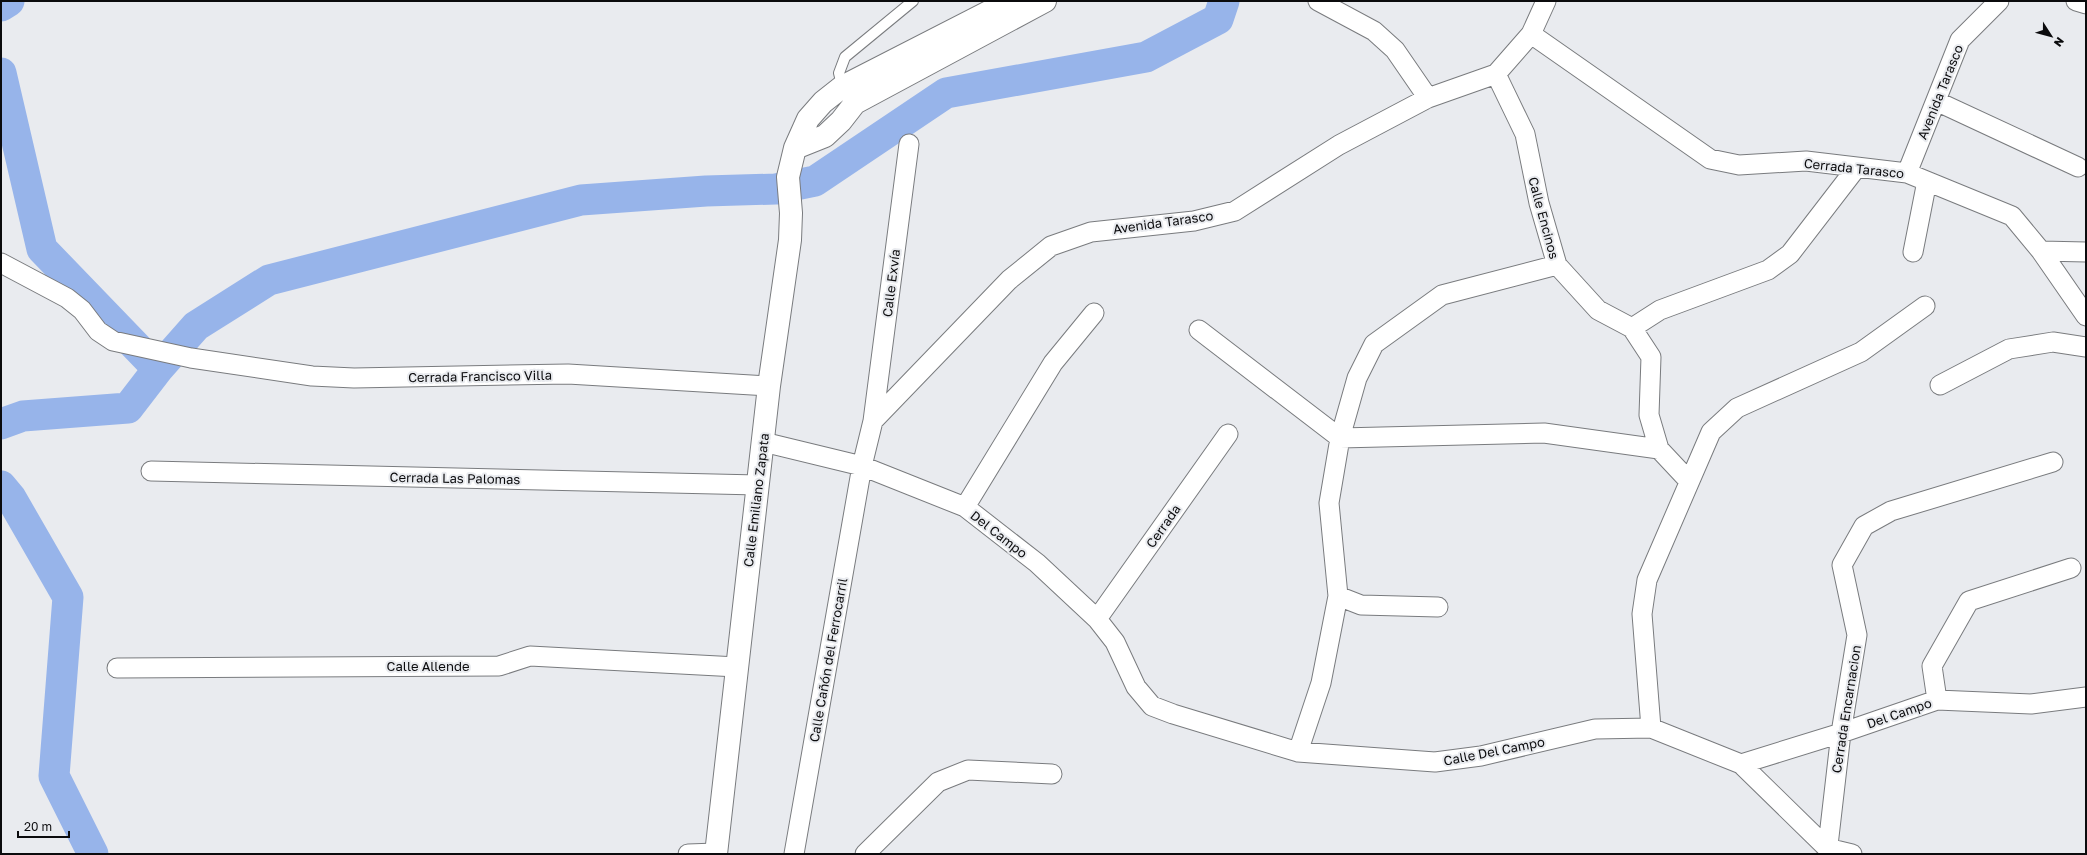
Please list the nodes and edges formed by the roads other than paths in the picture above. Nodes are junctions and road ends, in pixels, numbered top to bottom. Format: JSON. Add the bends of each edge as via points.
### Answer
{"nodes":[{"id":1,"x":913,"y":1,"type":"edge"},
{"id":2,"x":1010,"y":1,"type":"edge"},
{"id":3,"x":1045,"y":1,"type":"edge"},
{"id":4,"x":1318,"y":1,"type":"edge"},
{"id":5,"x":1546,"y":1,"type":"edge"},
{"id":6,"x":2000,"y":1,"type":"edge"},
{"id":7,"x":2076,"y":1,"type":"edge"},
{"id":8,"x":2086,"y":4,"type":"edge"},
{"id":9,"x":1531,"y":34,"type":"junction"},
{"id":10,"x":1496,"y":74,"type":"junction"},
{"id":11,"x":848,"y":95,"type":"junction"},
{"id":12,"x":1428,"y":98,"type":"junction"},
{"id":13,"x":1936,"y":101,"type":"junction"},
{"id":14,"x":909,"y":144,"type":"dead end"},
{"id":15,"x":1857,"y":167,"type":"junction"},
{"id":16,"x":2078,"y":167,"type":"dead end"},
{"id":17,"x":1907,"y":173,"type":"junction"},
{"id":18,"x":1927,"y":181,"type":"junction"},
{"id":19,"x":2042,"y":251,"type":"junction"},
{"id":20,"x":1913,"y":252,"type":"dead end"},
{"id":21,"x":2086,"y":252,"type":"edge"},
{"id":22,"x":1,"y":263,"type":"edge"},
{"id":23,"x":1557,"y":265,"type":"junction"},
{"id":24,"x":1925,"y":306,"type":"dead end"},
{"id":25,"x":1094,"y":313,"type":"dead end"},
{"id":26,"x":2086,"y":316,"type":"edge"},
{"id":27,"x":1632,"y":328,"type":"junction"},
{"id":28,"x":1198,"y":330,"type":"dead end"},
{"id":29,"x":2086,"y":347,"type":"edge"},
{"id":30,"x":1940,"y":385,"type":"dead end"},
{"id":31,"x":770,"y":386,"type":"junction"},
{"id":32,"x":873,"y":421,"type":"junction"},
{"id":33,"x":1228,"y":434,"type":"dead end"},
{"id":34,"x":1340,"y":438,"type":"junction"},
{"id":35,"x":763,"y":442,"type":"junction"},
{"id":36,"x":1659,"y":449,"type":"junction"},
{"id":37,"x":2053,"y":462,"type":"dead end"},
{"id":38,"x":862,"y":466,"type":"junction"},
{"id":39,"x":151,"y":471,"type":"dead end"},
{"id":40,"x":1689,"y":481,"type":"junction"},
{"id":41,"x":758,"y":485,"type":"junction"},
{"id":42,"x":965,"y":507,"type":"junction"},
{"id":43,"x":2071,"y":568,"type":"dead end"},
{"id":44,"x":1338,"y":596,"type":"junction"},
{"id":45,"x":1438,"y":607,"type":"dead end"},
{"id":46,"x":1097,"y":619,"type":"junction"},
{"id":47,"x":736,"y":667,"type":"junction"},
{"id":48,"x":117,"y":668,"type":"dead end"},
{"id":49,"x":2086,"y":697,"type":"edge"},
{"id":50,"x":1936,"y":700,"type":"junction"},
{"id":51,"x":1173,"y":714,"type":"joint"},
{"id":52,"x":1651,"y":728,"type":"junction"},
{"id":53,"x":1841,"y":733,"type":"junction"},
{"id":54,"x":1298,"y":752,"type":"junction"},
{"id":55,"x":1741,"y":764,"type":"junction"},
{"id":56,"x":1052,"y":774,"type":"dead end"},
{"id":57,"x":1827,"y":851,"type":"edge"},
{"id":58,"x":688,"y":854,"type":"edge"},
{"id":59,"x":716,"y":854,"type":"edge"},
{"id":60,"x":794,"y":854,"type":"edge"},
{"id":61,"x":865,"y":854,"type":"edge"},
{"id":62,"x":1852,"y":854,"type":"edge"}],
"edges":[{"from":1,"to":11,"type":"lane","via":[[845,57],[839,73]]},
{"from":2,"to":11,"type":"main road"},
{"from":3,"to":11,"type":"main road"},
{"from":4,"to":12,"type":"street","via":[[1374,30],[1395,50]]},
{"from":5,"to":9,"type":"street","name":"Avenida Tarasco"},
{"from":6,"to":13,"type":"street","name":"Avenida Tarasco","via":[[1960,40]]},
{"from":7,"to":8,"type":"street"},
{"from":9,"to":10,"type":"street","name":"Avenida Tarasco"},
{"from":9,"to":15,"type":"street","name":"Cerrada Tarasco","via":[[1710,158],[1739,165],[1806,161]]},
{"from":10,"to":12,"type":"street","name":"Avenida Tarasco"},
{"from":10,"to":23,"type":"street","name":"Calle Encinos","via":[[1525,134],[1539,203]]},
{"from":11,"to":31,"type":"main road","name":"Calle Emiliano Zapata","via":[[841,121],[825,136],[795,148],[788,177],[790,240]]},
{"from":12,"to":32,"type":"street","name":"Avenida Tarasco","via":[[1339,144],[1235,211],[1194,221],[1091,232],[1051,246],[1008,280]]},
{"from":13,"to":16,"type":"street"},
{"from":13,"to":17,"type":"street","name":"Avenida Tarasco"},
{"from":14,"to":32,"type":"street","name":"Calle Exvía"},
{"from":15,"to":17,"type":"street","name":"Cerrada Tarasco"},
{"from":15,"to":27,"type":"street","via":[[1790,254],[1768,270],[1660,310]]},
{"from":17,"to":18,"type":"street","name":"Cerrada Tarasco"},
{"from":18,"to":19,"type":"street","name":"Cerrada Tarasco","via":[[2012,216]]},
{"from":18,"to":20,"type":"street"},
{"from":19,"to":21,"type":"street"},
{"from":19,"to":26,"type":"street","name":"Cerrada Tarasco"},
{"from":22,"to":31,"type":"street","name":"Cerrada Francisco Villa","via":[[67,298],[82,310],[98,331],[113,341],[191,358],[312,376],[354,378],[568,374]]},
{"from":23,"to":27,"type":"street","name":"Calle Encinos","via":[[1598,310]]},
{"from":23,"to":34,"type":"street","via":[[1442,295],[1374,344],[1357,378]]},
{"from":24,"to":40,"type":"street","via":[[1861,352],[1737,408],[1711,432]]},
{"from":25,"to":42,"type":"street","via":[[1053,363]]},
{"from":27,"to":36,"type":"street","name":"Calle Encinos","via":[[1651,357],[1649,415]]},
{"from":28,"to":34,"type":"street"},
{"from":29,"to":30,"type":"street","via":[[2053,342],[2009,349]]},
{"from":31,"to":35,"type":"main road","name":"Calle Emiliano Zapata"},
{"from":32,"to":38,"type":"street"},
{"from":33,"to":46,"type":"street","name":"Cerrada"},
{"from":34,"to":36,"type":"street","via":[[1544,433]]},
{"from":34,"to":44,"type":"street","via":[[1329,503]]},
{"from":35,"to":38,"type":"street","name":"Del Campo"},
{"from":35,"to":41,"type":"main road","name":"Calle Emiliano Zapata"},
{"from":36,"to":40,"type":"street","name":"Calle Encinos"},
{"from":37,"to":53,"type":"street","name":"Cerrada Encarnacion","via":[[1891,511],[1864,526],[1842,565],[1857,635]]},
{"from":38,"to":42,"type":"street","name":"Del Campo"},
{"from":38,"to":60,"type":"street","name":"Calle Cañón del Ferrocarril"},
{"from":39,"to":41,"type":"street","name":"Cerrada Las Palomas"},
{"from":40,"to":52,"type":"street","via":[[1647,580],[1642,614]]},
{"from":41,"to":47,"type":"main road","name":"Calle Emiliano Zapata"},
{"from":42,"to":46,"type":"street","name":"Del Campo","via":[[1037,563]]},
{"from":43,"to":50,"type":"street","via":[[1969,601],[1932,666]]},
{"from":44,"to":45,"type":"street","via":[[1361,605]]},
{"from":44,"to":54,"type":"street","via":[[1321,683]]},
{"from":46,"to":51,"type":"street","name":"Del Campo","via":[[1115,642],[1140,692],[1152,706]]},
{"from":47,"to":48,"type":"street","name":"Calle Allende","via":[[530,656],[499,666]]},
{"from":47,"to":59,"type":"main road","name":"Calle Emiliano Zapata"},
{"from":49,"to":50,"type":"street","name":"Del Campo","via":[[2031,704]]},
{"from":50,"to":53,"type":"street","name":"Del Campo"},
{"from":51,"to":54,"type":"street","name":"Calle Del Campo"},
{"from":52,"to":54,"type":"street","name":"Calle Del Campo","via":[[1595,729],[1481,756],[1435,762]]},
{"from":52,"to":55,"type":"street","name":"Calle Del Campo"},
{"from":53,"to":55,"type":"street","name":"Del Campo"},
{"from":53,"to":57,"type":"street","name":"Cerrada Encarnacion"},
{"from":55,"to":57,"type":"street"},
{"from":56,"to":61,"type":"street","via":[[968,770],[938,782]]},
{"from":57,"to":62,"type":"street"},
{"from":58,"to":59,"type":"street"}]}
